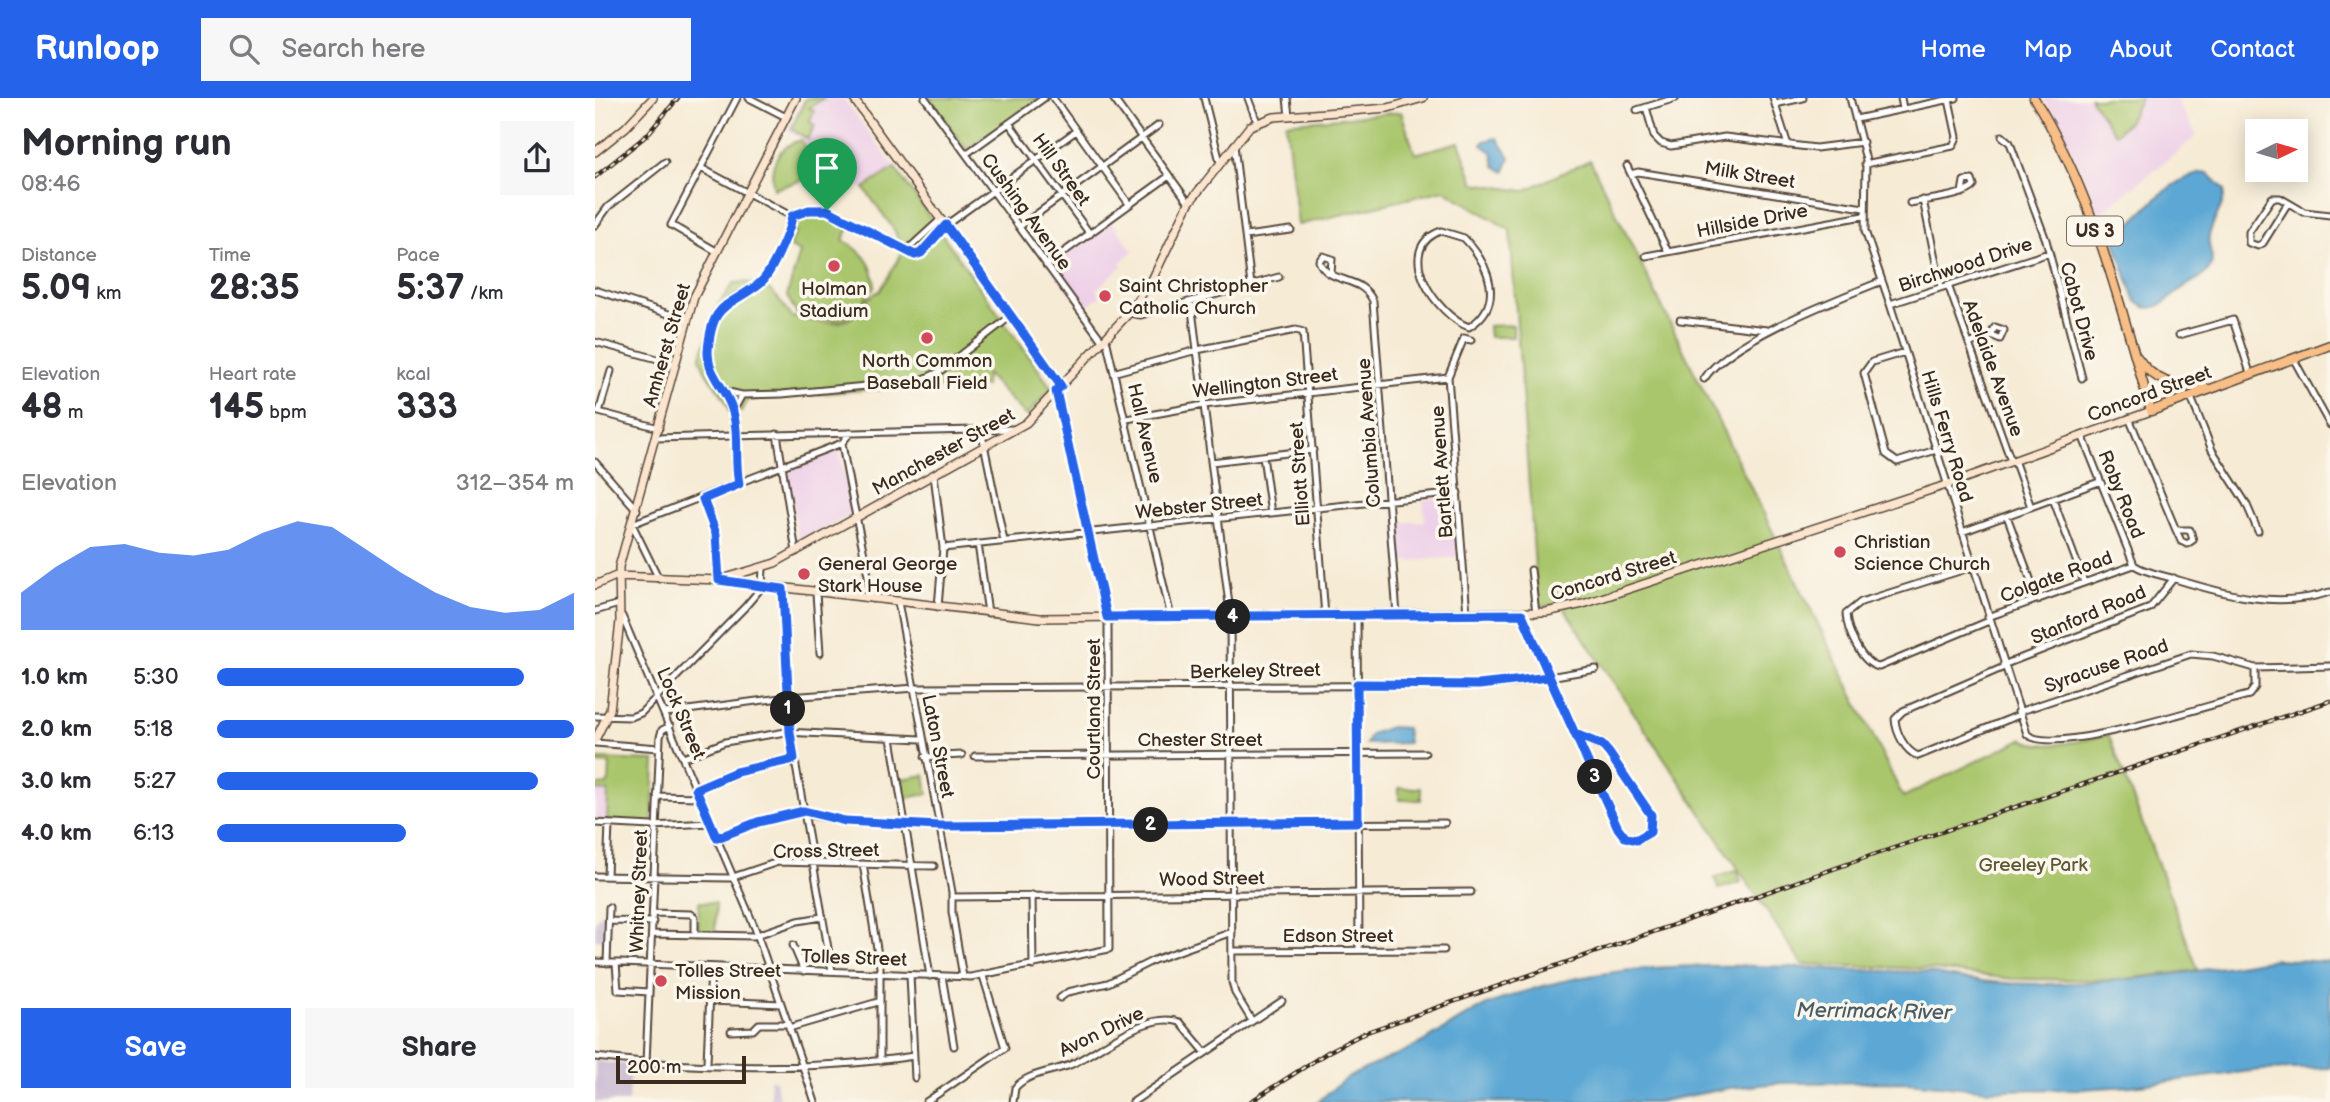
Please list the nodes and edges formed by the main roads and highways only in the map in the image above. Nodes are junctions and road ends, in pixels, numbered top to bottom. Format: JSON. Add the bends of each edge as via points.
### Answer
{"nodes":[{"id":1,"x":653,"y":98,"type":"edge"},
{"id":2,"x":796,"y":98,"type":"edge"},
{"id":3,"x":853,"y":98,"type":"edge"},
{"id":4,"x":1423,"y":98,"type":"edge"},
{"id":5,"x":2034,"y":98,"type":"edge"},
{"id":6,"x":595,"y":152,"type":"edge"},
{"id":7,"x":2330,"y":345,"type":"edge"},
{"id":8,"x":2133,"y":351,"type":"junction"},
{"id":9,"x":2214,"y":386,"type":"junction"},
{"id":10,"x":1059,"y":388,"type":"junction"},
{"id":11,"x":2151,"y":411,"type":"junction"},
{"id":12,"x":618,"y":576,"type":"junction"},
{"id":13,"x":719,"y":580,"type":"junction"},
{"id":14,"x":595,"y":585,"type":"edge"},
{"id":15,"x":595,"y":741,"type":"edge"}],
"edges":[{"from":1,"to":6,"type":"main road"},
{"from":2,"to":12,"type":"main road","name":"Amherst Street","via":[[696,292]]},
{"from":3,"to":10,"type":"main road"},
{"from":4,"to":10,"type":"main road","name":"Manchester Street","via":[[1257,122],[1189,203],[1152,280],[1129,313]]},
{"from":5,"to":8,"type":"main road","number":"US 3","via":[[2081,191]]},
{"from":7,"to":9,"type":"main road","name":"Concord Street"},
{"from":8,"to":9,"type":"main road","via":[[2149,372],[2163,381],[2185,387]]},
{"from":8,"to":11,"type":"main road","number":"US 3"},
{"from":9,"to":11,"type":"main road","name":"Concord Street"},
{"from":10,"to":13,"type":"main road","name":"Manchester Street","via":[[1018,429],[796,552],[764,568]]},
{"from":11,"to":13,"type":"main road","name":"Concord Street","via":[[1946,485],[1583,604],[1536,613],[1040,618]]},
{"from":12,"to":13,"type":"main road","name":"Concord Street"},
{"from":12,"to":14,"type":"main road"},
{"from":12,"to":15,"type":"main road","name":"Amherst Street","via":[[620,613],[608,716]]}]}
